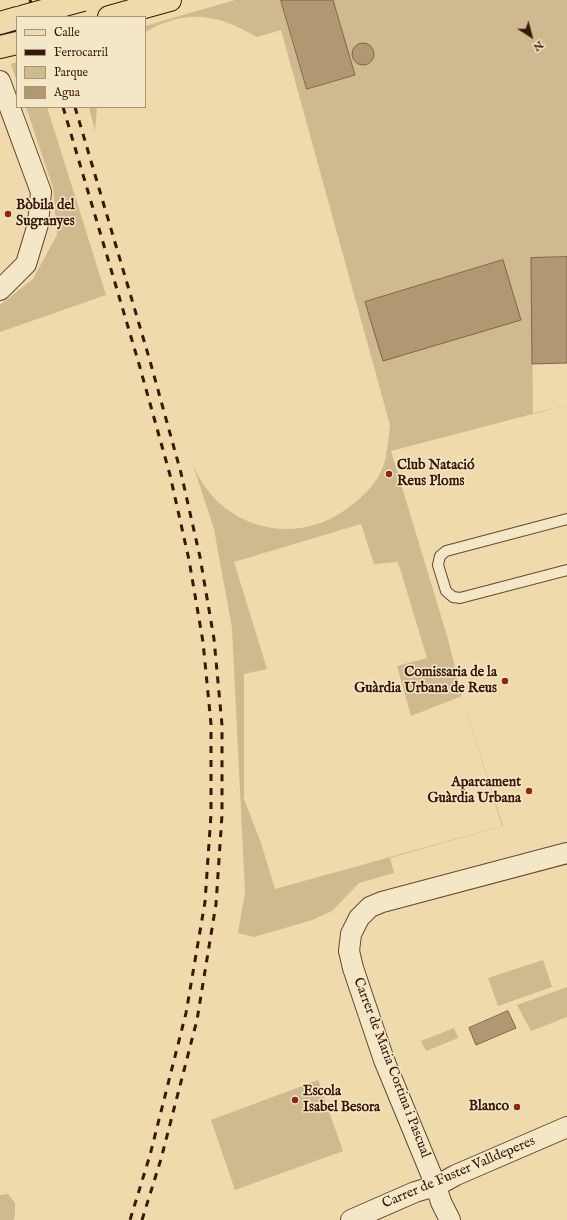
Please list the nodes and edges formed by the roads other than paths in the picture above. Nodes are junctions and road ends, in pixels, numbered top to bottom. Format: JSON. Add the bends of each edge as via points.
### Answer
{"nodes":[{"id":1,"x":83,"y":0,"type":"edge"},
{"id":2,"x":170,"y":0,"type":"edge"},
{"id":3,"x":118,"y":15,"type":"edge"},
{"id":4,"x":25,"y":16,"type":"edge"},
{"id":5,"x":16,"y":18,"type":"edge"},
{"id":6,"x":0,"y":23,"type":"edge"},
{"id":7,"x":16,"y":43,"type":"edge"},
{"id":8,"x":0,"y":47,"type":"edge"},
{"id":9,"x":0,"y":80,"type":"edge"},
{"id":10,"x":0,"y":290,"type":"edge"},
{"id":11,"x":567,"y":519,"type":"edge"},
{"id":12,"x":567,"y":570,"type":"edge"},
{"id":13,"x":567,"y":853,"type":"edge"},
{"id":14,"x":567,"y":1127,"type":"edge"},
{"id":15,"x":436,"y":1186,"type":"junction"},
{"id":16,"x":351,"y":1220,"type":"edge"},
{"id":17,"x":450,"y":1220,"type":"edge"}],
"edges":[{"from":1,"to":4,"type":"main road","bridge":true},
{"from":2,"to":3,"type":"main road"},
{"from":5,"to":6,"type":"main road"},
{"from":7,"to":8,"type":"main road"},
{"from":9,"to":10,"type":"street","via":[[41,192],[38,224],[26,264]]},
{"from":11,"to":12,"type":"lane","via":[[446,551],[440,556],[438,565],[446,591],[453,597],[460,598]]},
{"from":13,"to":15,"type":"street","name":"Carrer de Maria Cortina i Pascual","via":[[382,902],[370,907],[359,918],[351,934],[349,951],[353,968],[384,1060]]},
{"from":14,"to":15,"type":"street","name":"Carrer de Fuster Valldeperes"},
{"from":15,"to":16,"type":"street","name":"Carrer de Fuster Valldeperes","via":[[415,1192]]},
{"from":15,"to":17,"type":"street","name":"Carrer de Maria Cortina i Pascual"}]}
